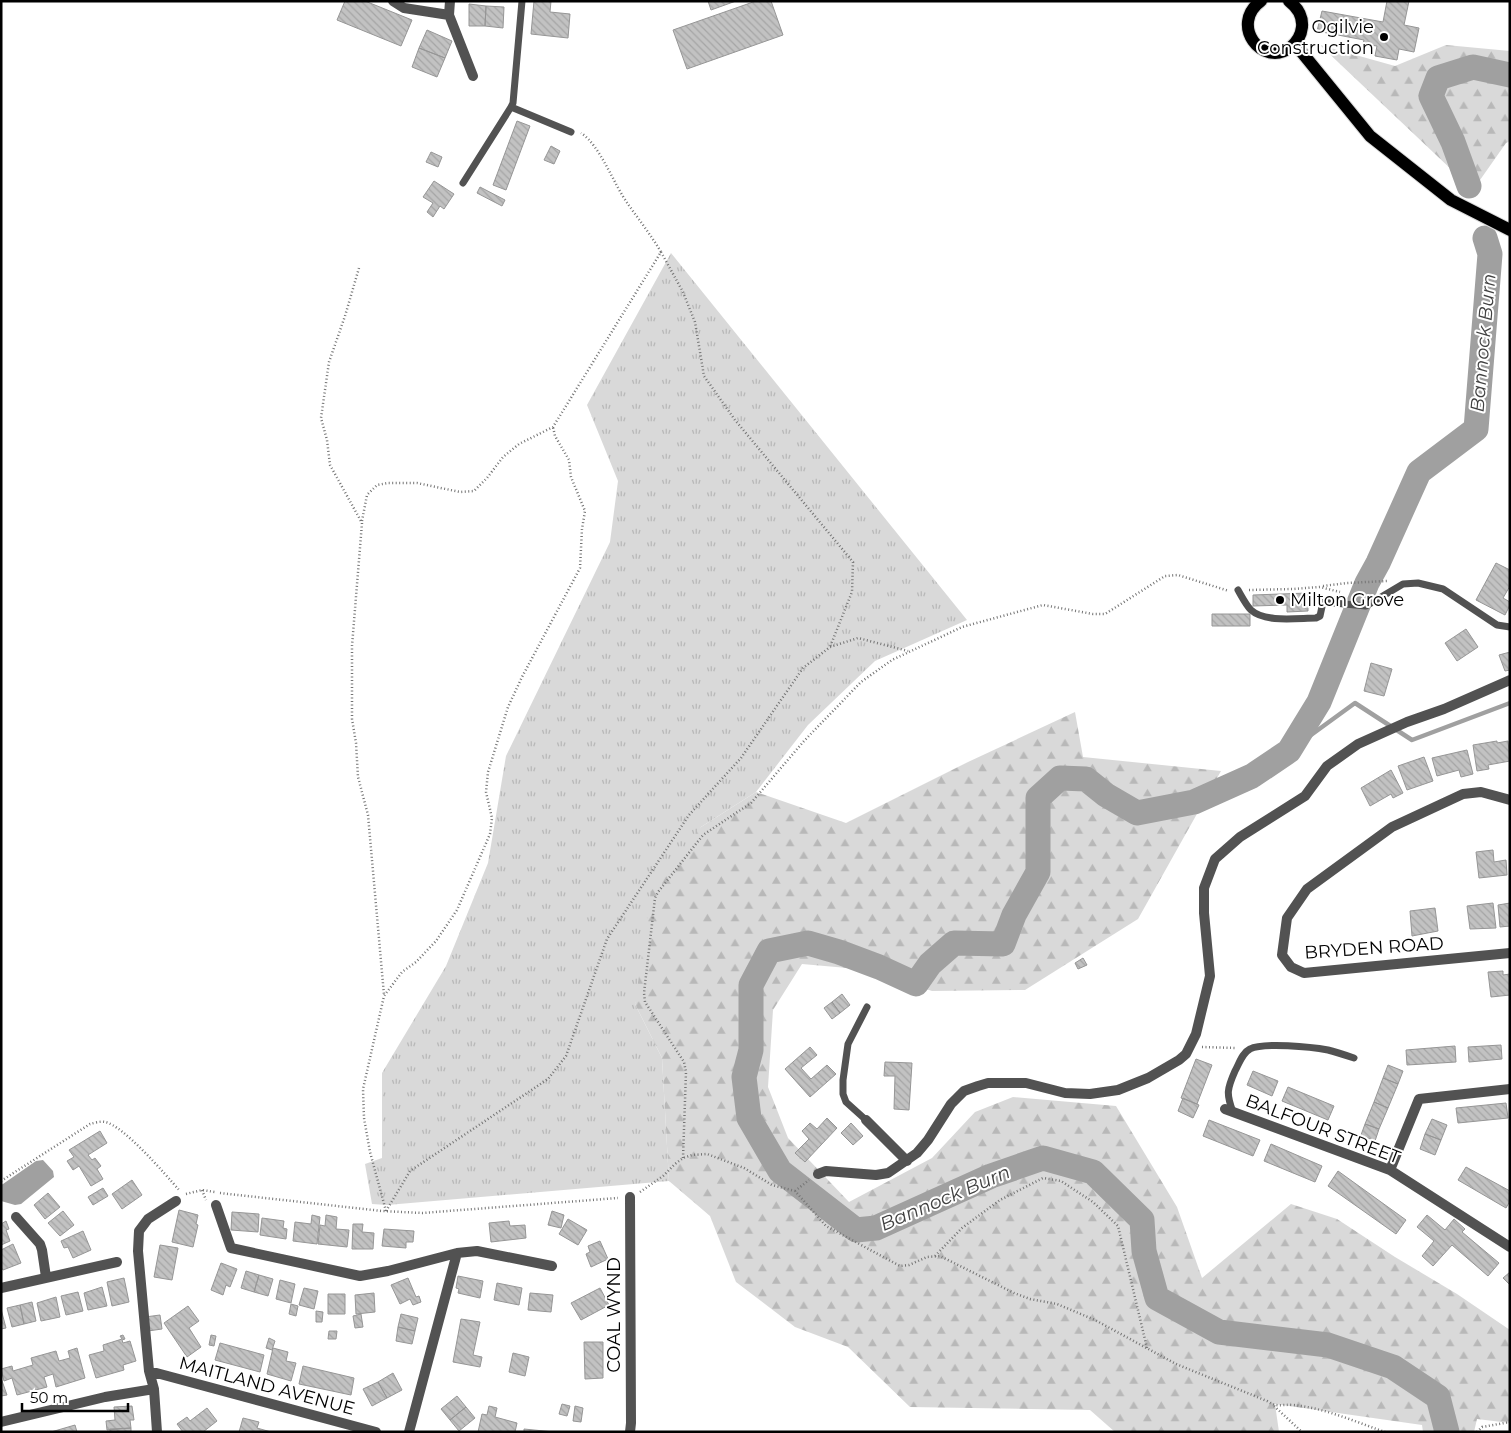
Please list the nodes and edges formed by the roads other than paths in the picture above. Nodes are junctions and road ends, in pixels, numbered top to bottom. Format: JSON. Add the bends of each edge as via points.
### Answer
{"nodes":[{"id":1,"x":393,"y":1,"type":"edge"},
{"id":2,"x":450,"y":1,"type":"edge"},
{"id":3,"x":522,"y":1,"type":"edge"},
{"id":4,"x":1289,"y":1,"type":"edge"},
{"id":5,"x":1252,"y":4,"type":"edge"},
{"id":6,"x":1301,"y":7,"type":"edge"},
{"id":7,"x":449,"y":15,"type":"junction"},
{"id":8,"x":1295,"y":44,"type":"junction"},
{"id":9,"x":473,"y":76,"type":"dead end"},
{"id":10,"x":510,"y":107,"type":"junction"},
{"id":11,"x":571,"y":132,"type":"road end"},
{"id":12,"x":462,"y":183,"type":"dead end"},
{"id":13,"x":1510,"y":230,"type":"edge"},
{"id":14,"x":1238,"y":590,"type":"road end"},
{"id":15,"x":1510,"y":628,"type":"edge"},
{"id":16,"x":1510,"y":680,"type":"edge"},
{"id":17,"x":1510,"y":800,"type":"edge"},
{"id":18,"x":1510,"y":953,"type":"edge"},
{"id":19,"x":867,"y":1007,"type":"dead end"},
{"id":20,"x":1354,"y":1058,"type":"dead end"},
{"id":21,"x":1510,"y":1089,"type":"edge"},
{"id":22,"x":1229,"y":1110,"type":"joint"},
{"id":23,"x":866,"y":1120,"type":"joint"},
{"id":24,"x":907,"y":1161,"type":"junction"},
{"id":25,"x":1390,"y":1170,"type":"junction"},
{"id":26,"x":818,"y":1174,"type":"road end"},
{"id":27,"x":630,"y":1197,"type":"road end"},
{"id":28,"x":176,"y":1201,"type":"dead end"},
{"id":29,"x":216,"y":1205,"type":"dead end"},
{"id":30,"x":16,"y":1217,"type":"dead end"},
{"id":31,"x":1510,"y":1247,"type":"edge"},
{"id":32,"x":457,"y":1253,"type":"junction"},
{"id":33,"x":117,"y":1262,"type":"dead end"},
{"id":34,"x":552,"y":1266,"type":"dead end"},
{"id":35,"x":46,"y":1277,"type":"junction"},
{"id":36,"x":1,"y":1288,"type":"edge"},
{"id":37,"x":149,"y":1371,"type":"junction"},
{"id":38,"x":154,"y":1389,"type":"junction"},
{"id":39,"x":1,"y":1422,"type":"edge"},
{"id":40,"x":157,"y":1432,"type":"edge"},
{"id":41,"x":376,"y":1432,"type":"edge"},
{"id":42,"x":409,"y":1432,"type":"edge"},
{"id":43,"x":630,"y":1432,"type":"edge"}],
"edges":[{"from":1,"to":7,"type":"street","via":[[404,8]]},
{"from":2,"to":7,"type":"street"},
{"from":3,"to":10,"type":"lane","via":[[513,103]]},
{"from":4,"to":6,"type":"main road"},
{"from":5,"to":8,"type":"main road","via":[[1248,33],[1260,48],[1278,52]]},
{"from":6,"to":8,"type":"main road","via":[[1302,31]]},
{"from":7,"to":9,"type":"street"},
{"from":8,"to":13,"type":"main road","via":[[1370,136],[1451,200]]},
{"from":10,"to":11,"type":"lane"},
{"from":10,"to":12,"type":"lane"},
{"from":14,"to":15,"type":"lane","via":[[1250,610],[1260,616],[1316,618],[1320,616],[1323,602],[1366,606],[1403,584],[1418,583],[1443,589],[1497,625]]},
{"from":16,"to":24,"type":"street","via":[[1358,744],[1327,766],[1305,796],[1240,837],[1215,859],[1204,888],[1210,976],[1196,1034],[1186,1054],[1179,1060],[1118,1090],[1090,1094],[1026,1083],[988,1083],[964,1091],[951,1104],[928,1140]]},
{"from":17,"to":18,"type":"street","name":"BRYDEN ROAD","via":[[1482,792],[1463,794],[1392,827],[1307,889],[1287,918],[1282,955],[1291,967],[1304,973]]},
{"from":19,"to":23,"type":"lane","via":[[848,1044],[843,1080],[846,1102]]},
{"from":20,"to":22,"type":"lane","via":[[1308,1048],[1265,1046],[1250,1049],[1242,1057],[1228,1090]]},
{"from":21,"to":25,"type":"street","via":[[1419,1099]]},
{"from":22,"to":25,"type":"street","name":"BALFOUR STREET"},
{"from":23,"to":24,"type":"street"},
{"from":24,"to":26,"type":"street","via":[[888,1174],[876,1176],[826,1171]]},
{"from":25,"to":31,"type":"street","name":"BALFOUR STREET"},
{"from":27,"to":43,"type":"street","name":"COAL WYND"},
{"from":28,"to":37,"type":"street","via":[[148,1219],[139,1231]]},
{"from":29,"to":32,"type":"street","via":[[231,1248],[360,1276]]},
{"from":30,"to":35,"type":"street","via":[[40,1244]]},
{"from":32,"to":34,"type":"street","via":[[477,1251]]},
{"from":32,"to":42,"type":"street"},
{"from":33,"to":35,"type":"street"},
{"from":35,"to":36,"type":"street"},
{"from":37,"to":38,"type":"street"},
{"from":37,"to":41,"type":"street","name":"MAITLAND AVENUE"},
{"from":38,"to":39,"type":"street","via":[[105,1397]]},
{"from":38,"to":40,"type":"street"}]}
